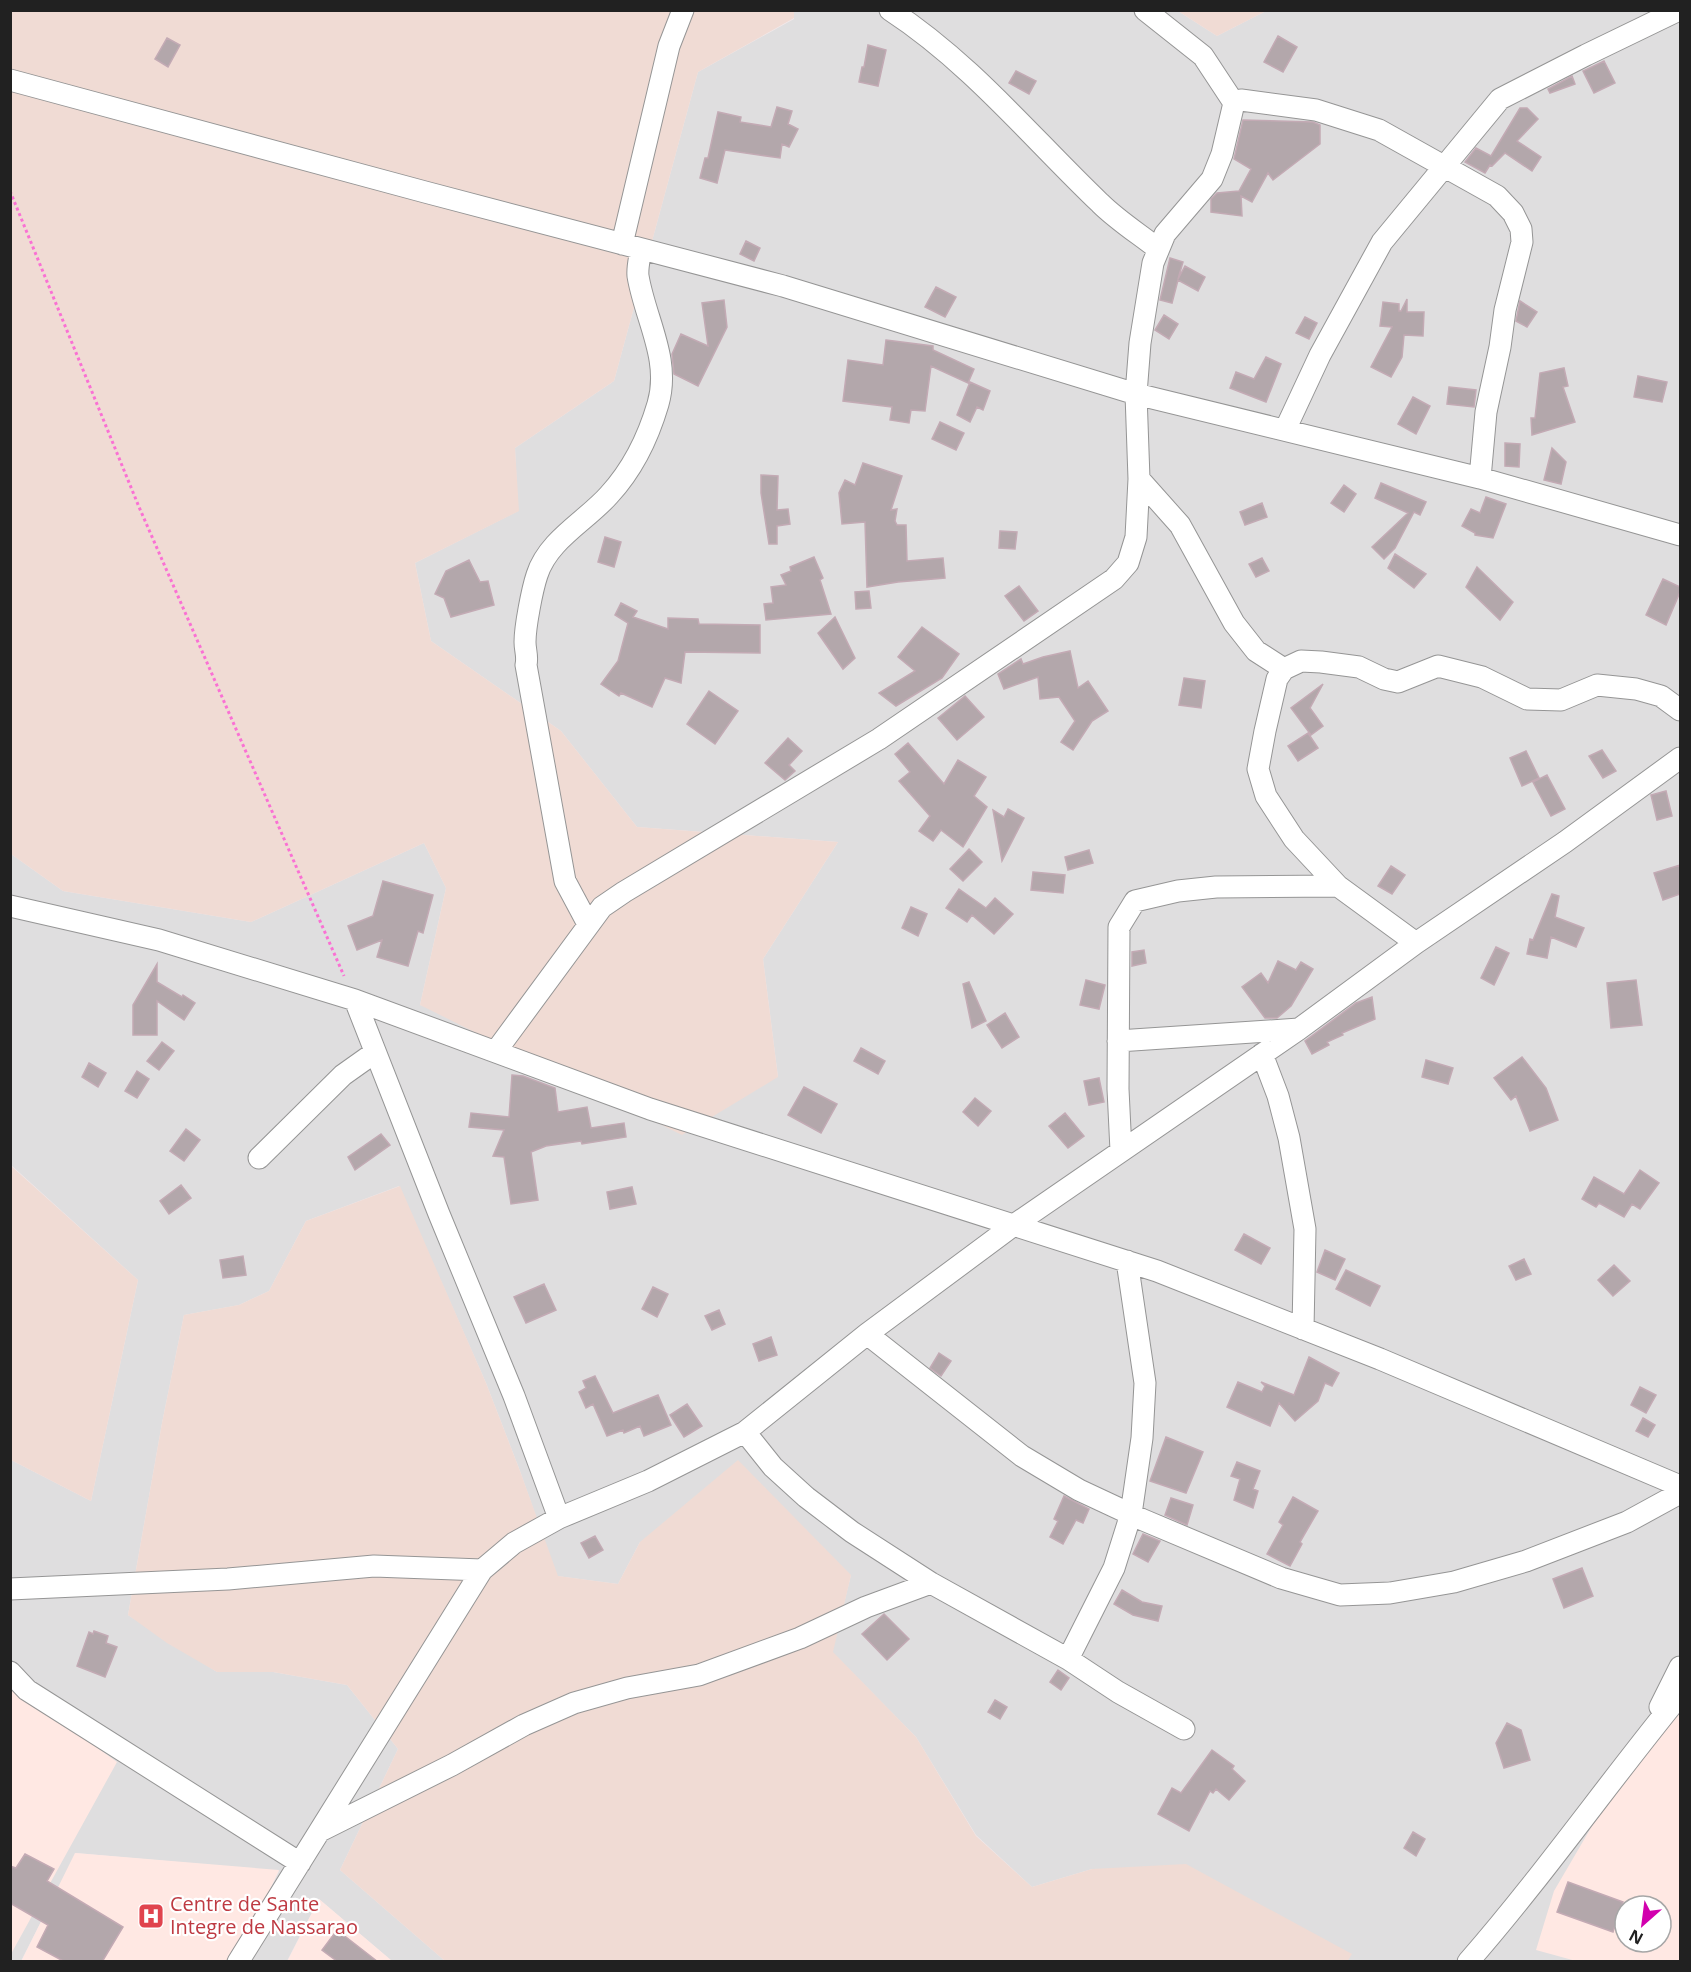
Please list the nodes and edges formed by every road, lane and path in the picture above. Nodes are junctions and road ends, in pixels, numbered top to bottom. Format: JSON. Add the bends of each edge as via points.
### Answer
{"nodes":[{"id":1,"x":683,"y":10,"type":"edge"},
{"id":2,"x":890,"y":10,"type":"edge"},
{"id":3,"x":1145,"y":10,"type":"edge"},
{"id":4,"x":1679,"y":10,"type":"edge"},
{"id":5,"x":10,"y":80,"type":"edge"},
{"id":6,"x":1234,"y":102,"type":"junction"},
{"id":7,"x":1444,"y":166,"type":"junction"},
{"id":8,"x":10,"y":190,"type":"edge"},
{"id":9,"x":631,"y":246,"type":"junction"},
{"id":10,"x":1158,"y":249,"type":"junction"},
{"id":11,"x":1136,"y":394,"type":"junction"},
{"id":12,"x":1285,"y":430,"type":"junction"},
{"id":13,"x":1480,"y":478,"type":"junction"},
{"id":14,"x":1139,"y":479,"type":"junction"},
{"id":15,"x":1680,"y":535,"type":"edge"},
{"id":16,"x":1284,"y":669,"type":"junction"},
{"id":17,"x":1680,"y":710,"type":"edge"},
{"id":18,"x":1680,"y":758,"type":"edge"},
{"id":19,"x":1338,"y":886,"type":"junction"},
{"id":20,"x":10,"y":906,"type":"edge"},
{"id":21,"x":588,"y":924,"type":"junction"},
{"id":22,"x":1416,"y":943,"type":"junction"},
{"id":23,"x":355,"y":1000,"type":"junction"},
{"id":24,"x":1299,"y":1029,"type":"junction"},
{"id":25,"x":1118,"y":1041,"type":"junction"},
{"id":26,"x":496,"y":1051,"type":"junction"},
{"id":27,"x":374,"y":1053,"type":"junction"},
{"id":28,"x":1262,"y":1054,"type":"junction"},
{"id":29,"x":1121,"y":1151,"type":"junction"},
{"id":30,"x":259,"y":1158,"type":"dead end"},
{"id":31,"x":1014,"y":1224,"type":"junction"},
{"id":32,"x":1127,"y":1261,"type":"junction"},
{"id":33,"x":1303,"y":1329,"type":"junction"},
{"id":34,"x":867,"y":1334,"type":"junction"},
{"id":35,"x":745,"y":1431,"type":"junction"},
{"id":36,"x":1680,"y":1486,"type":"edge"},
{"id":37,"x":1680,"y":1493,"type":"edge"},
{"id":38,"x":1131,"y":1514,"type":"junction"},
{"id":39,"x":559,"y":1518,"type":"junction"},
{"id":40,"x":482,"y":1570,"type":"junction"},
{"id":41,"x":932,"y":1583,"type":"junction"},
{"id":42,"x":10,"y":1589,"type":"edge"},
{"id":43,"x":1068,"y":1659,"type":"junction"},
{"id":44,"x":1680,"y":1667,"type":"edge"},
{"id":45,"x":10,"y":1672,"type":"edge"},
{"id":46,"x":1680,"y":1695,"type":"edge"},
{"id":47,"x":1184,"y":1729,"type":"dead end"},
{"id":48,"x":1640,"y":1744,"type":"junction"},
{"id":49,"x":320,"y":1831,"type":"junction"},
{"id":50,"x":300,"y":1863,"type":"junction"},
{"id":51,"x":238,"y":1962,"type":"edge"},
{"id":52,"x":1468,"y":1962,"type":"edge"}],
"edges":[{"from":1,"to":9,"type":"street","via":[[669,46]]},
{"from":2,"to":10,"type":"street","via":[[918,28],[984,86],[1101,205]]},
{"from":3,"to":6,"type":"street","via":[[1203,56]]},
{"from":4,"to":7,"type":"street","via":[[1500,99]]},
{"from":5,"to":9,"type":"street"},
{"from":6,"to":7,"type":"street","via":[[1316,110],[1379,130]]},
{"from":6,"to":10,"type":"street","via":[[1212,179],[1165,234]]},
{"from":7,"to":12,"type":"street","via":[[1382,242],[1320,355]]},
{"from":7,"to":13,"type":"street","via":[[1497,196],[1521,229],[1522,242],[1486,412]]},
{"from":8,"to":23,"type":"path","via":[[139,507]]},
{"from":9,"to":11,"type":"street","via":[[783,286]]},
{"from":9,"to":21,"type":"street","via":[[661,355],[663,383],[658,404],[636,460],[622,480],[547,556],[537,574],[525,643],[565,881]]},
{"from":10,"to":11,"type":"street","via":[[1140,343]]},
{"from":11,"to":12,"type":"street"},
{"from":11,"to":14,"type":"street"},
{"from":12,"to":13,"type":"street"},
{"from":13,"to":15,"type":"street"},
{"from":14,"to":16,"type":"street","via":[[1180,525],[1234,624],[1256,651]]},
{"from":14,"to":21,"type":"street","via":[[1136,537],[1128,563],[1114,579],[879,739],[624,892],[602,907]]},
{"from":16,"to":17,"type":"street","via":[[1302,661],[1321,662],[1359,667],[1398,682],[1438,666],[1482,677],[1527,699],[1561,700],[1597,686],[1636,689],[1661,696]]},
{"from":16,"to":19,"type":"street","via":[[1277,679],[1258,769],[1266,796],[1294,839]]},
{"from":18,"to":22,"type":"street"},
{"from":19,"to":22,"type":"street"},
{"from":19,"to":25,"type":"street","via":[[1216,887],[1135,901],[1119,927]]},
{"from":20,"to":23,"type":"street","via":[[159,940]]},
{"from":21,"to":26,"type":"street"},
{"from":22,"to":24,"type":"street"},
{"from":23,"to":26,"type":"street"},
{"from":23,"to":27,"type":"street"},
{"from":24,"to":25,"type":"street"},
{"from":24,"to":28,"type":"street"},
{"from":25,"to":29,"type":"street"},
{"from":26,"to":31,"type":"street","via":[[650,1108]]},
{"from":27,"to":30,"type":"street","via":[[343,1075]]},
{"from":27,"to":39,"type":"street","via":[[514,1396]]},
{"from":28,"to":29,"type":"street"},
{"from":28,"to":33,"type":"street","via":[[1289,1138],[1305,1229]]},
{"from":29,"to":31,"type":"street"},
{"from":31,"to":32,"type":"street"},
{"from":31,"to":34,"type":"street"},
{"from":32,"to":33,"type":"street"},
{"from":32,"to":38,"type":"street","via":[[1145,1383]]},
{"from":33,"to":36,"type":"street"},
{"from":34,"to":35,"type":"street"},
{"from":34,"to":38,"type":"street","via":[[1022,1456],[1079,1490]]},
{"from":35,"to":39,"type":"street","via":[[648,1481]]},
{"from":35,"to":41,"type":"street","via":[[773,1467],[806,1497]]},
{"from":37,"to":38,"type":"street","via":[[1627,1522],[1516,1564],[1454,1582],[1390,1593],[1340,1595],[1281,1578]]},
{"from":38,"to":43,"type":"street","via":[[1114,1568]]},
{"from":39,"to":40,"type":"street","via":[[514,1543]]},
{"from":40,"to":42,"type":"street","via":[[374,1566],[228,1579]]},
{"from":40,"to":49,"type":"street"},
{"from":41,"to":43,"type":"street"},
{"from":41,"to":49,"type":"street","via":[[699,1675],[627,1688],[574,1703]]},
{"from":43,"to":47,"type":"street"},
{"from":44,"to":48,"type":"street"},
{"from":45,"to":50,"type":"street","via":[[27,1690]]},
{"from":46,"to":48,"type":"street"},
{"from":48,"to":52,"type":"street","via":[[1592,1810]]},
{"from":49,"to":50,"type":"street"},
{"from":50,"to":51,"type":"street"}]}
